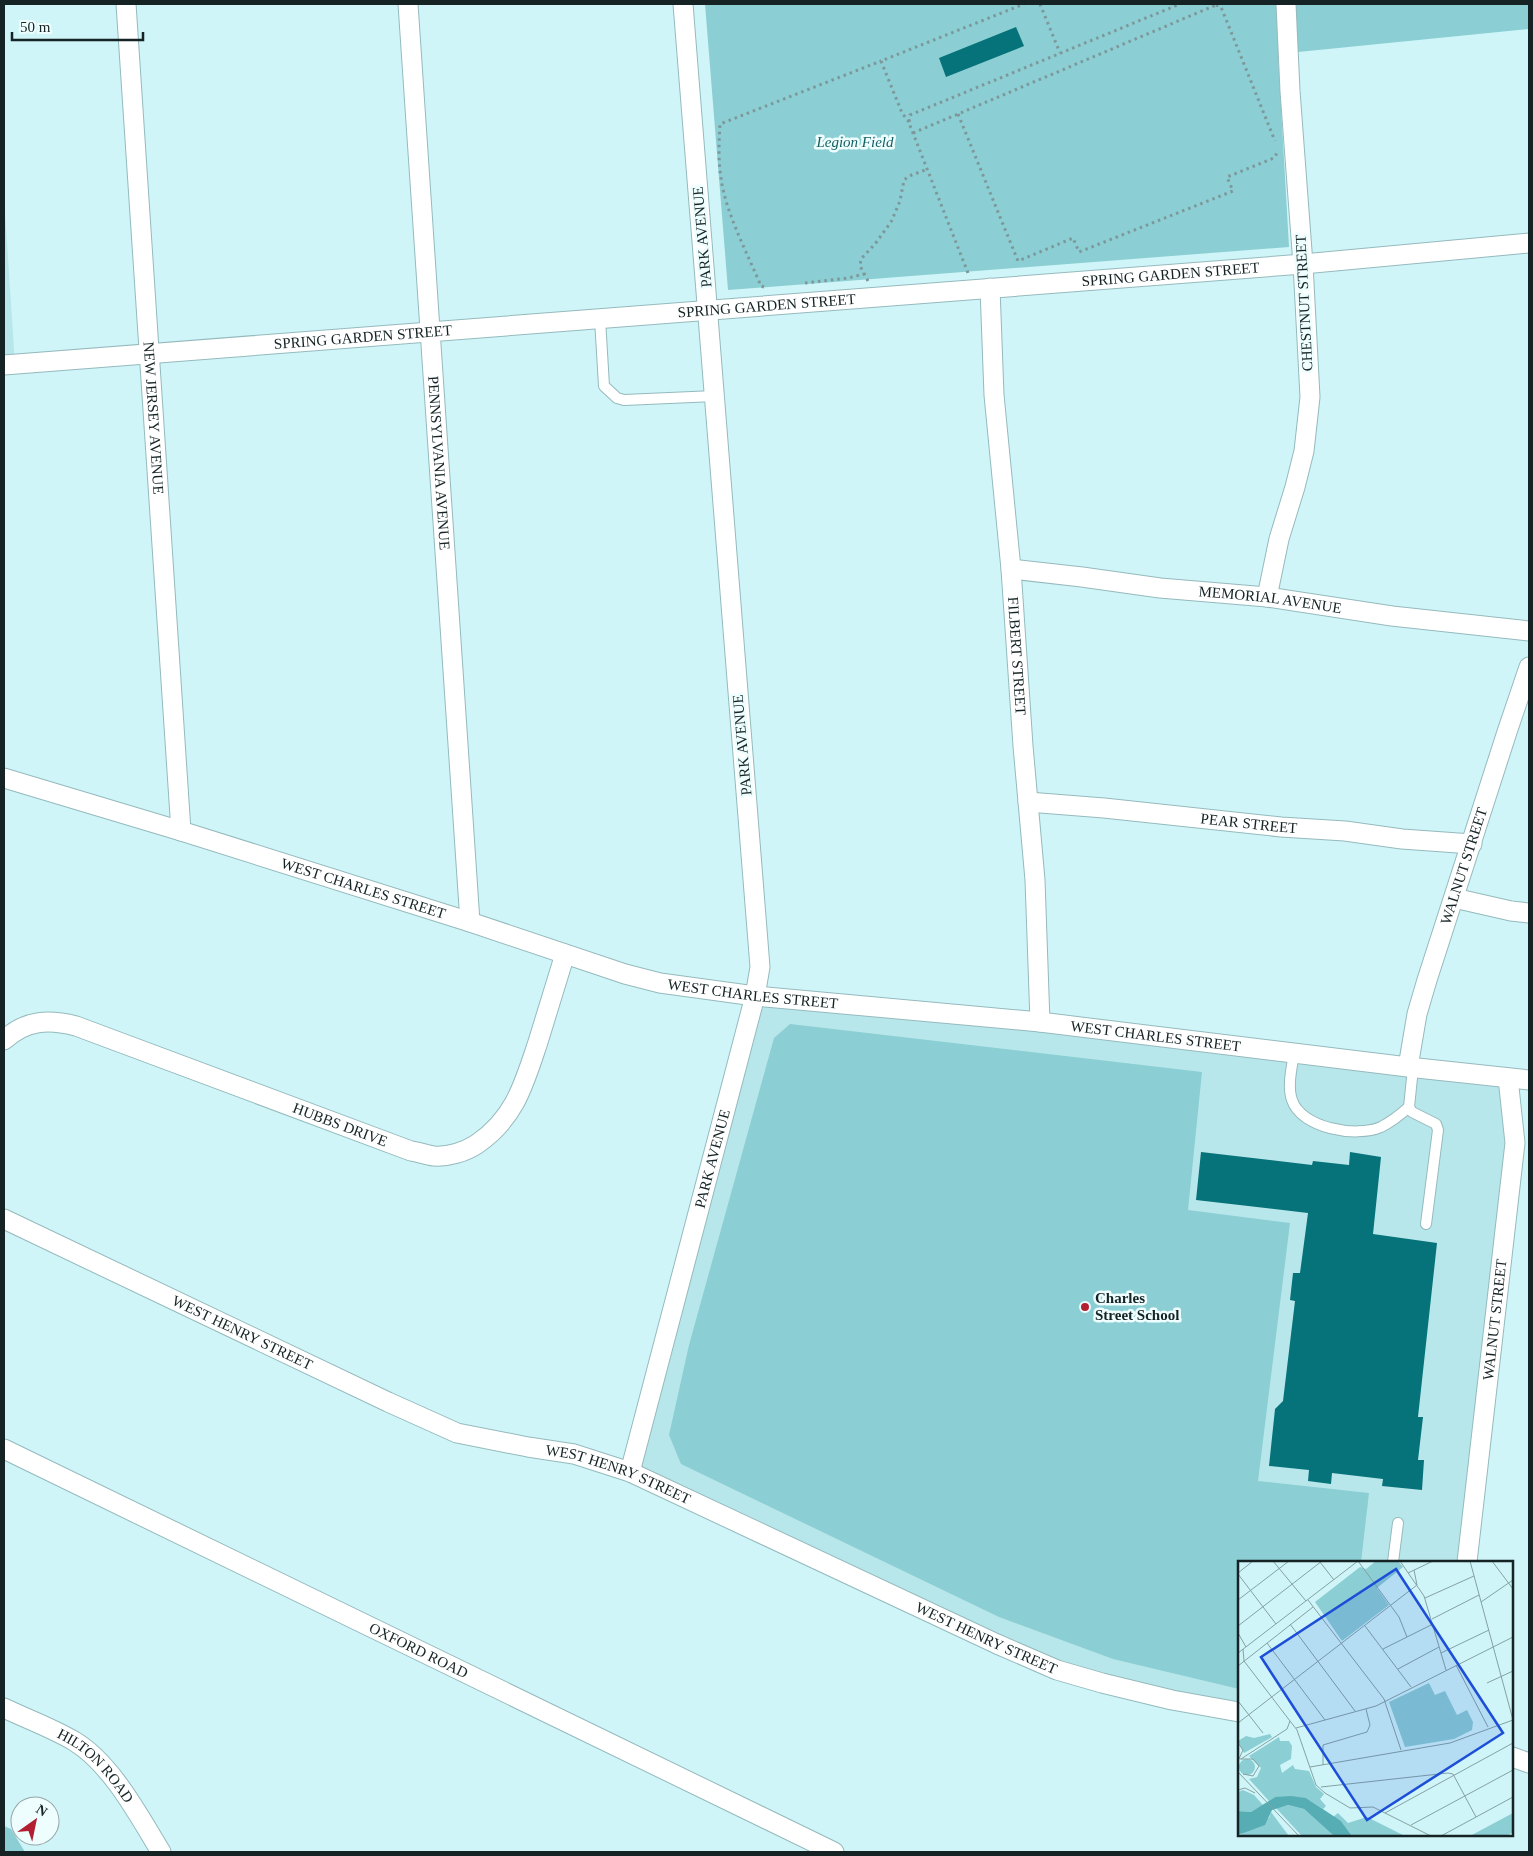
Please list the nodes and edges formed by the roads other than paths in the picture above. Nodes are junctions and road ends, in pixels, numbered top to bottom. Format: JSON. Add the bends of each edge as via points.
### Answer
{"nodes":[{"id":1,"x":126,"y":4,"type":"edge"},
{"id":2,"x":408,"y":4,"type":"edge"},
{"id":3,"x":683,"y":4,"type":"edge"},
{"id":4,"x":1286,"y":4,"type":"edge"},
{"id":5,"x":1529,"y":243,"type":"edge"},
{"id":6,"x":1303,"y":264,"type":"junction"},
{"id":7,"x":982,"y":289,"type":"junction"},
{"id":8,"x":708,"y":310,"type":"junction"},
{"id":9,"x":600,"y":319,"type":"junction"},
{"id":10,"x":431,"y":332,"type":"junction"},
{"id":11,"x":150,"y":354,"type":"junction"},
{"id":12,"x":4,"y":365,"type":"edge"},
{"id":13,"x":714,"y":396,"type":"junction"},
{"id":14,"x":1011,"y":569,"type":"junction"},
{"id":15,"x":1267,"y":597,"type":"junction"},
{"id":16,"x":1529,"y":631,"type":"edge"},
{"id":17,"x":1529,"y":667,"type":"edge"},
{"id":18,"x":4,"y":778,"type":"edge"},
{"id":19,"x":1028,"y":802,"type":"junction"},
{"id":20,"x":181,"y":831,"type":"junction"},
{"id":21,"x":1472,"y":844,"type":"junction"},
{"id":22,"x":1454,"y":898,"type":"junction"},
{"id":23,"x":1529,"y":913,"type":"edge"},
{"id":24,"x":470,"y":922,"type":"junction"},
{"id":25,"x":566,"y":954,"type":"junction"},
{"id":26,"x":756,"y":996,"type":"junction"},
{"id":27,"x":1040,"y":1022,"type":"junction"},
{"id":28,"x":4,"y":1040,"type":"edge"},
{"id":29,"x":1294,"y":1053,"type":"junction"},
{"id":30,"x":1411,"y":1068,"type":"junction"},
{"id":31,"x":1508,"y":1078,"type":"junction"},
{"id":32,"x":1529,"y":1080,"type":"edge"},
{"id":33,"x":1409,"y":1107,"type":"junction"},
{"id":34,"x":4,"y":1219,"type":"edge"},
{"id":35,"x":1426,"y":1224,"type":"dead end"},
{"id":36,"x":4,"y":1449,"type":"edge"},
{"id":37,"x":630,"y":1472,"type":"junction"},
{"id":38,"x":1398,"y":1523,"type":"dead end"},
{"id":39,"x":1393,"y":1561,"type":"edge"},
{"id":40,"x":1467,"y":1561,"type":"edge"},
{"id":41,"x":4,"y":1708,"type":"edge"},
{"id":42,"x":1238,"y":1712,"type":"edge"},
{"id":43,"x":1513,"y":1757,"type":"edge"},
{"id":44,"x":1529,"y":1763,"type":"edge"},
{"id":45,"x":161,"y":1852,"type":"edge"},
{"id":46,"x":834,"y":1852,"type":"edge"}],
"edges":[{"from":1,"to":11,"type":"street","name":"NEW JERSEY AVENUE"},
{"from":2,"to":10,"type":"street","name":"PENNSYLVANIA AVENUE"},
{"from":3,"to":8,"type":"street","name":"PARK AVENUE"},
{"from":4,"to":6,"type":"street","name":"CHESTNUT STREET"},
{"from":5,"to":6,"type":"street","name":"SPRING GARDEN STREET"},
{"from":6,"to":7,"type":"street","name":"SPRING GARDEN STREET"},
{"from":6,"to":15,"type":"street","name":"CHESTNUT STREET","via":[[1310,397],[1308,424],[1299,475],[1279,539]]},
{"from":7,"to":8,"type":"street","name":"SPRING GARDEN STREET"},
{"from":7,"to":14,"type":"street","name":"FILBERT STREET"},
{"from":8,"to":9,"type":"street","name":"SPRING GARDEN STREET"},
{"from":8,"to":13,"type":"street","name":"PARK AVENUE"},
{"from":9,"to":10,"type":"street","name":"SPRING GARDEN STREET"},
{"from":9,"to":13,"type":"lane","via":[[604,386],[617,398]]},
{"from":10,"to":11,"type":"street","name":"SPRING GARDEN STREET"},
{"from":10,"to":24,"type":"street","name":"PENNSYLVANIA AVENUE"},
{"from":11,"to":12,"type":"street","name":"SPRING GARDEN STREET"},
{"from":11,"to":20,"type":"street","name":"NEW JERSEY AVENUE"},
{"from":13,"to":26,"type":"street","name":"PARK AVENUE","via":[[760,967]]},
{"from":14,"to":15,"type":"street","name":"MEMORIAL AVENUE","via":[[1160,588]]},
{"from":14,"to":19,"type":"street","name":"FILBERT STREET"},
{"from":15,"to":16,"type":"street","name":"MEMORIAL AVENUE","via":[[1392,616]]},
{"from":17,"to":21,"type":"street","name":"WALNUT STREET"},
{"from":18,"to":20,"type":"street","name":"WEST CHARLES STREET"},
{"from":19,"to":21,"type":"street","name":"PEAR STREET"},
{"from":19,"to":27,"type":"street","name":"FILBERT STREET","via":[[1035,880]]},
{"from":20,"to":24,"type":"street","name":"WEST CHARLES STREET"},
{"from":21,"to":22,"type":"street","name":"WALNUT STREET"},
{"from":22,"to":23,"type":"street"},
{"from":22,"to":30,"type":"street","name":"WALNUT STREET","via":[[1417,1014]]},
{"from":24,"to":25,"type":"street","name":"WEST CHARLES STREET"},
{"from":25,"to":26,"type":"street","name":"WEST CHARLES STREET","via":[[660,983]]},
{"from":25,"to":28,"type":"street","name":"HUBBS DRIVE","via":[[524,1084],[513,1107],[490,1136],[456,1154],[435,1156],[411,1151],[76,1026],[40,1022],[19,1028]]},
{"from":26,"to":27,"type":"street","name":"WEST CHARLES STREET"},
{"from":26,"to":37,"type":"street","name":"PARK AVENUE"},
{"from":27,"to":29,"type":"street","name":"WEST CHARLES STREET"},
{"from":29,"to":30,"type":"street","name":"WEST CHARLES STREET"},
{"from":29,"to":33,"type":"lane","via":[[1291,1099],[1303,1116],[1311,1121],[1329,1127],[1379,1128]]},
{"from":30,"to":31,"type":"street","name":"WEST CHARLES STREET"},
{"from":30,"to":33,"type":"lane"},
{"from":31,"to":32,"type":"street","name":"WEST CHARLES STREET"},
{"from":31,"to":40,"type":"street","name":"WALNUT STREET","via":[[1516,1143]]},
{"from":33,"to":35,"type":"lane","via":[[1412,1112],[1436,1124],[1438,1130]]},
{"from":34,"to":37,"type":"street","name":"WEST HENRY STREET","via":[[457,1433],[574,1454]]},
{"from":36,"to":46,"type":"street","name":"OXFORD ROAD"},
{"from":37,"to":42,"type":"street","name":"WEST HENRY STREET","via":[[1057,1670],[1172,1700]]},
{"from":38,"to":39,"type":"lane"},
{"from":41,"to":45,"type":"street","name":"HILTON ROAD","via":[[75,1742],[98,1760],[116,1780]]},
{"from":43,"to":44,"type":"street"}]}
